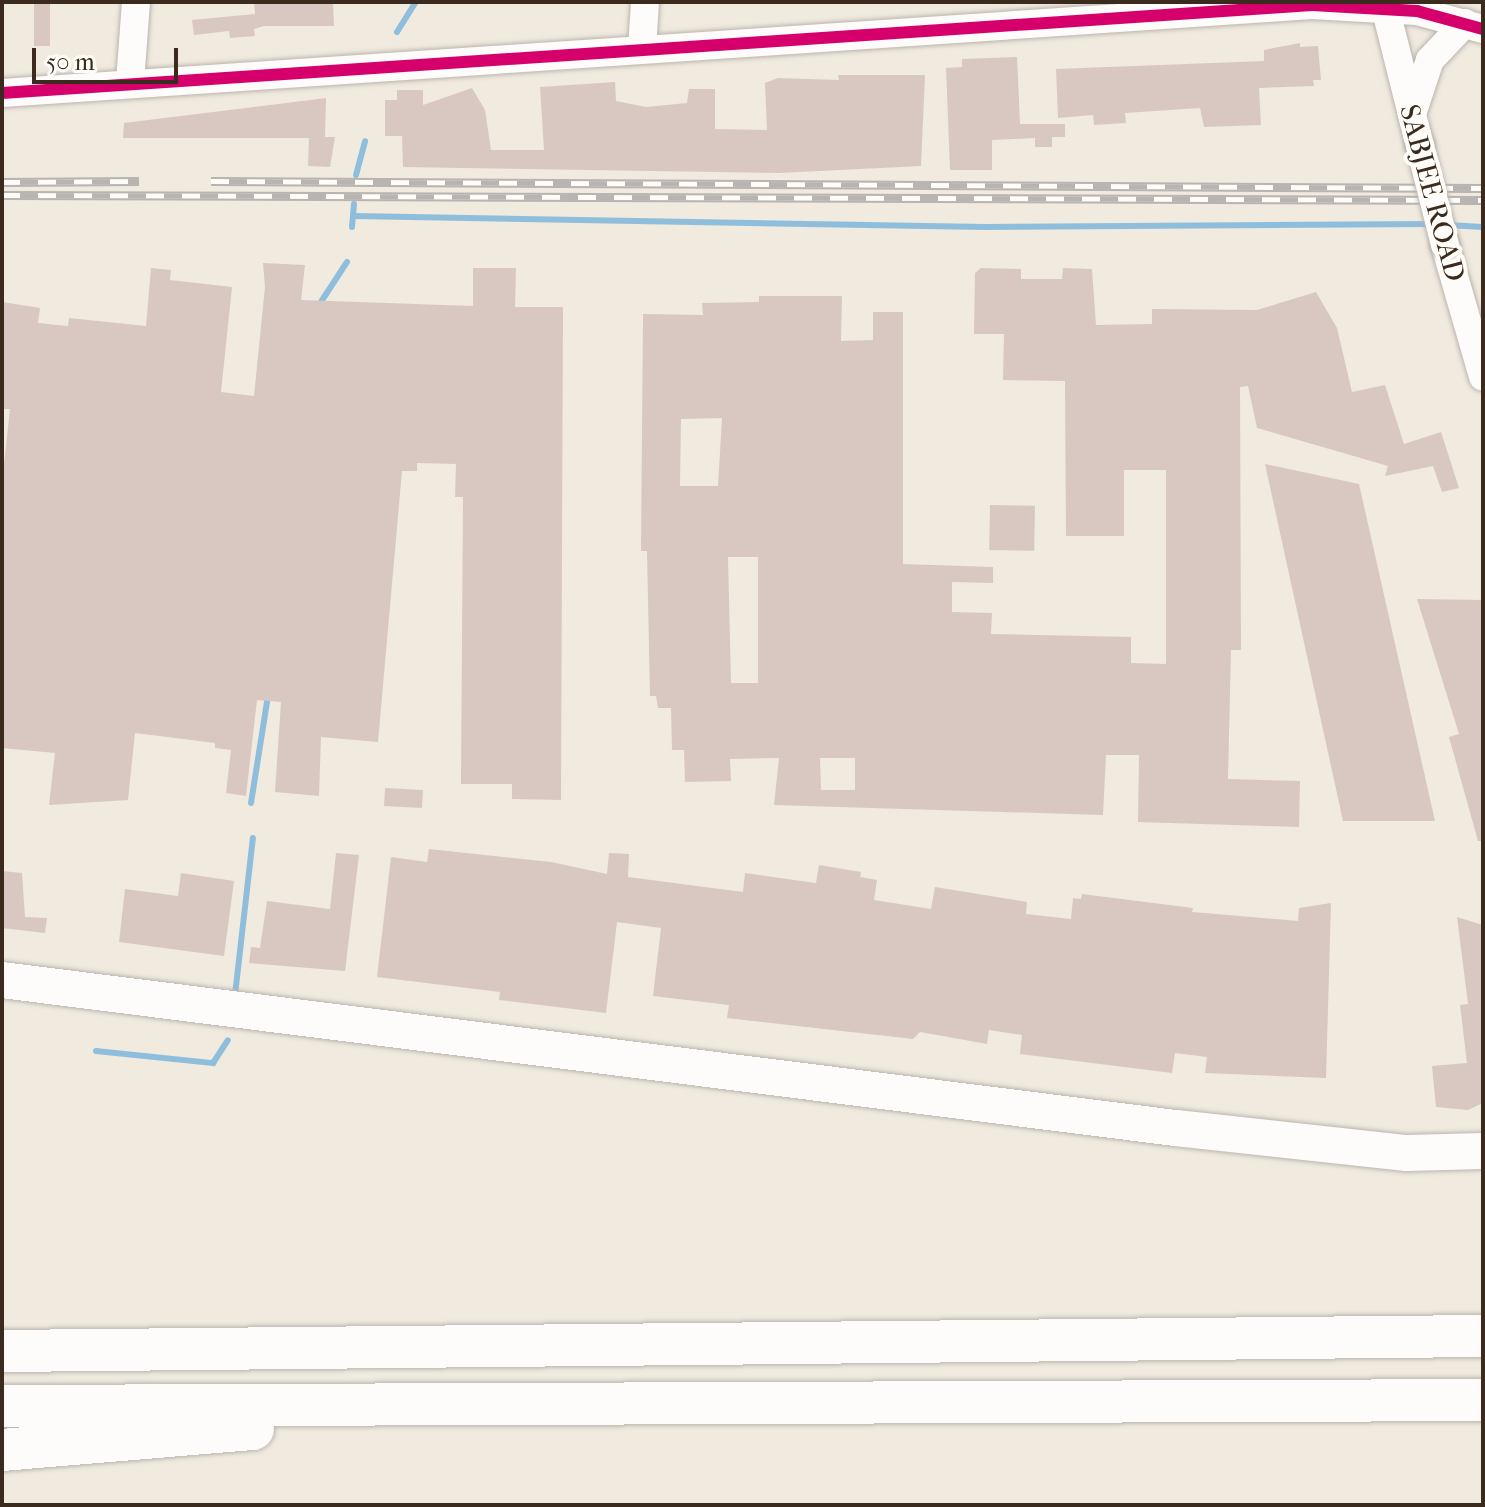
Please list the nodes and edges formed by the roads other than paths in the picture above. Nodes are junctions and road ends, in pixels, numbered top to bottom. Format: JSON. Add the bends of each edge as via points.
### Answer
{"nodes":[{"id":1,"x":136,"y":2,"type":"edge"},
{"id":2,"x":645,"y":2,"type":"edge"},
{"id":3,"x":1385,"y":7,"type":"junction"},
{"id":4,"x":1474,"y":26,"type":"edge"},
{"id":5,"x":642,"y":49,"type":"junction"},
{"id":6,"x":130,"y":82,"type":"junction"},
{"id":7,"x":2,"y":93,"type":"edge"},
{"id":8,"x":1412,"y":115,"type":"junction"},
{"id":9,"x":1483,"y":377,"type":"edge"},
{"id":10,"x":2,"y":980,"type":"edge"},
{"id":11,"x":1483,"y":1151,"type":"edge"},
{"id":12,"x":1407,"y":1153,"type":"junction"},
{"id":13,"x":1483,"y":1167,"type":"edge"},
{"id":14,"x":2,"y":1325,"type":"edge"},
{"id":15,"x":1483,"y":1336,"type":"edge"},
{"id":16,"x":429,"y":1343,"type":"junction"},
{"id":17,"x":2,"y":1351,"type":"edge"},
{"id":18,"x":1483,"y":1400,"type":"edge"},
{"id":19,"x":461,"y":1402,"type":"junction"},
{"id":20,"x":2,"y":1406,"type":"edge"},
{"id":21,"x":2,"y":1450,"type":"edge"}],
"edges":[{"from":1,"to":6,"type":"street"},
{"from":2,"to":5,"type":"street"},
{"from":3,"to":4,"type":"street"},
{"from":3,"to":5,"type":"street","via":[[1312,5]]},
{"from":3,"to":8,"type":"street","name":"SABJEE ROAD"},
{"from":4,"to":8,"type":"street","via":[[1430,60]]},
{"from":5,"to":6,"type":"street"},
{"from":6,"to":7,"type":"street"},
{"from":8,"to":9,"type":"street","name":"SABJEE ROAD","bridge":true},
{"from":10,"to":12,"type":"main road","via":[[517,1048]]},
{"from":11,"to":12,"type":"main road"},
{"from":12,"to":13,"type":"main road"},
{"from":14,"to":16,"type":"highway"},
{"from":15,"to":16,"type":"highway"},
{"from":16,"to":17,"type":"highway"},
{"from":18,"to":19,"type":"highway"},
{"from":19,"to":20,"type":"highway"},
{"from":19,"to":21,"type":"highway","via":[[321,1424]]}]}
